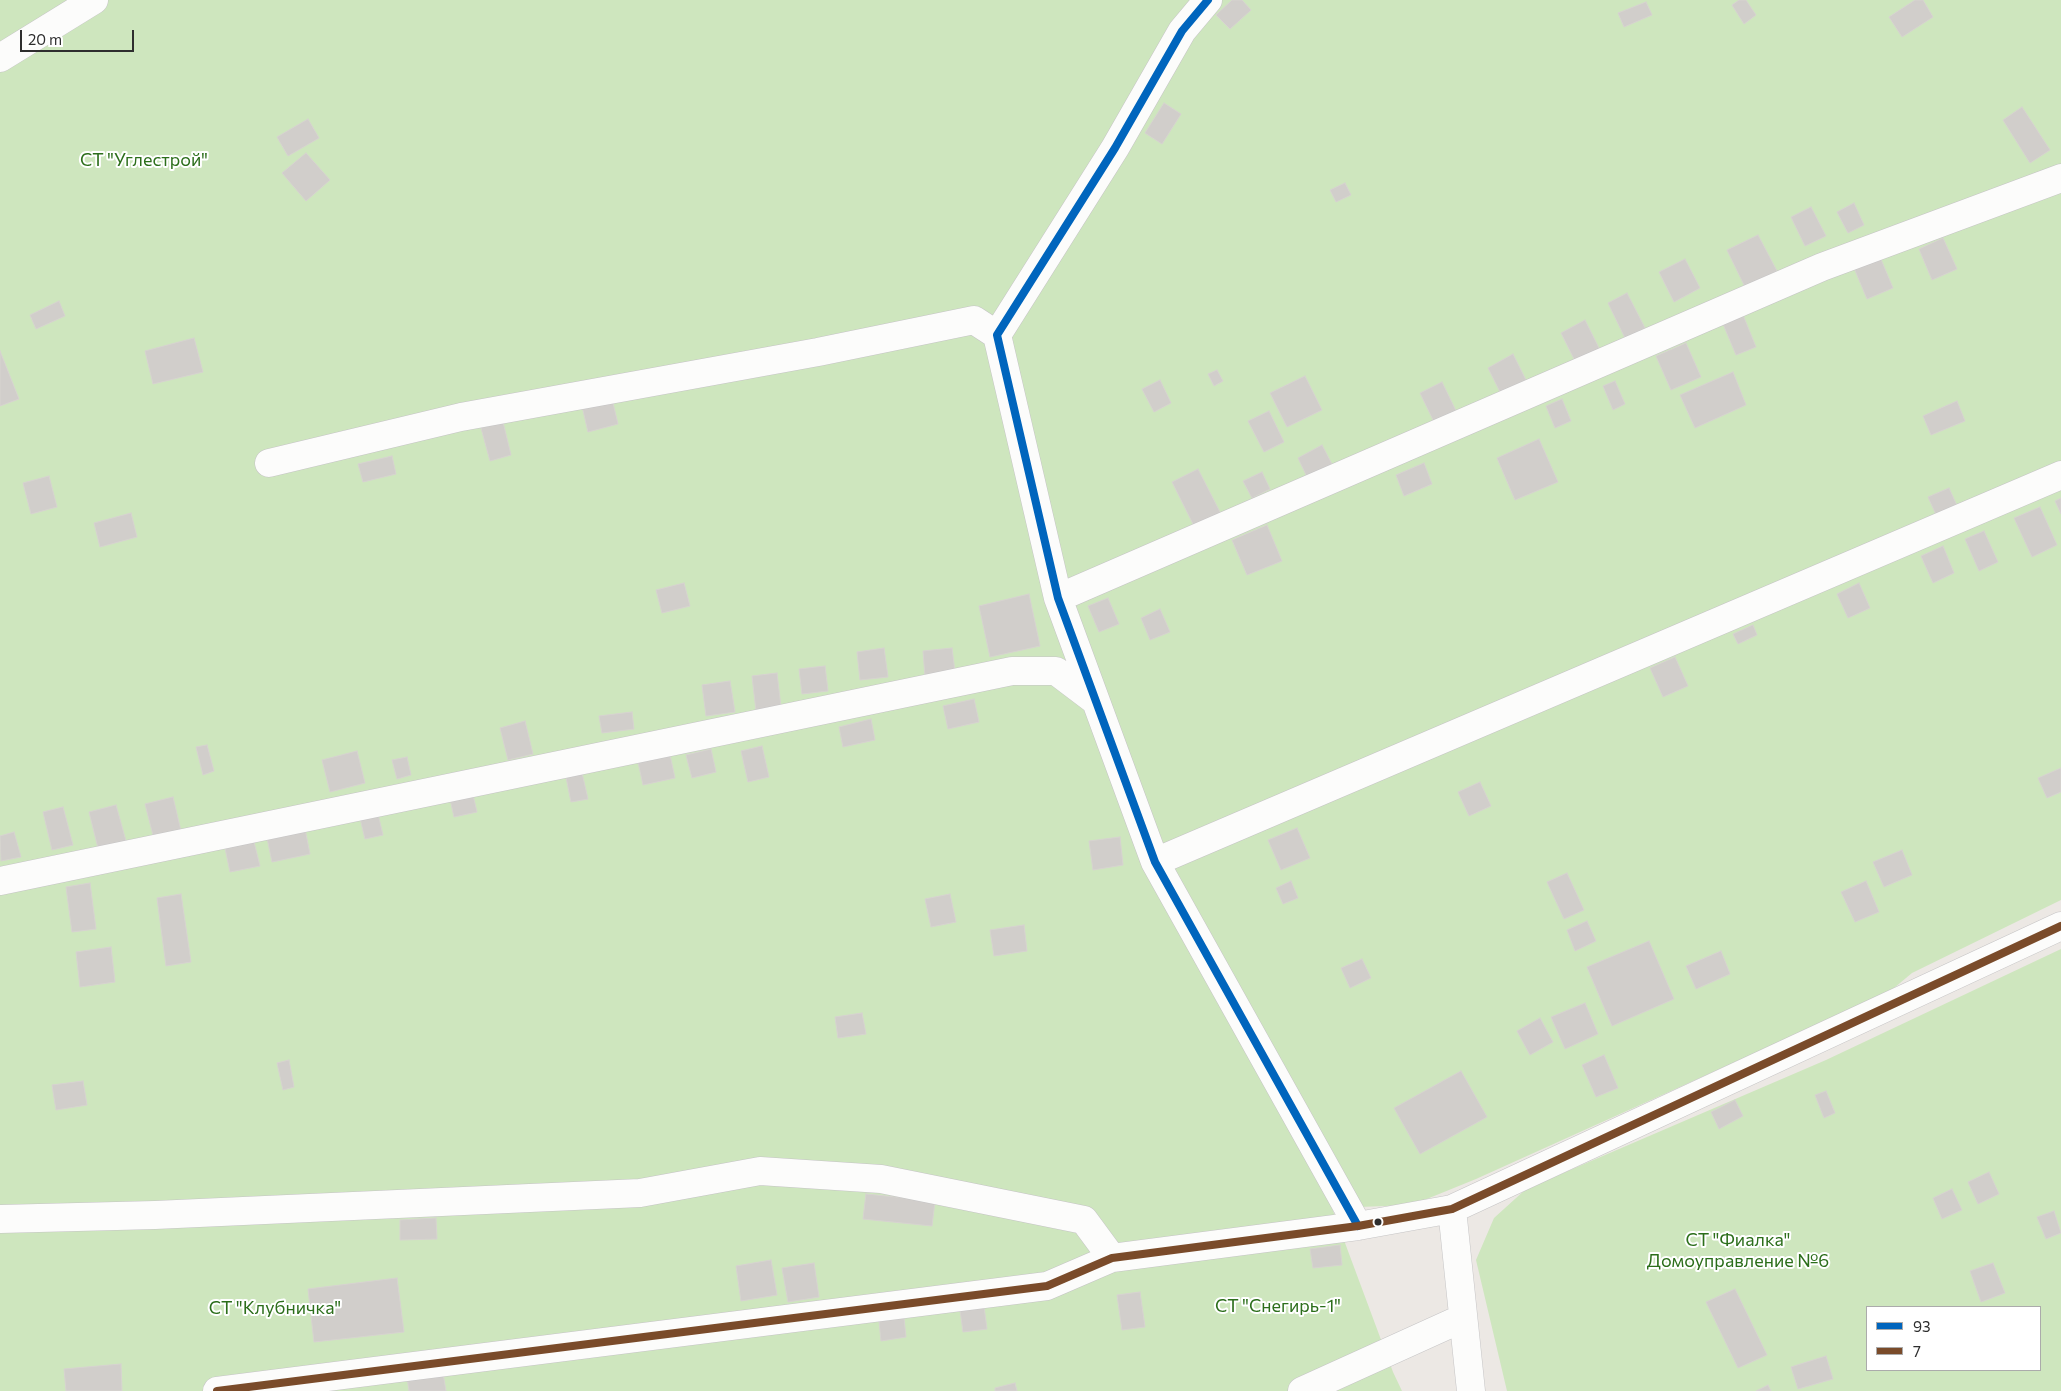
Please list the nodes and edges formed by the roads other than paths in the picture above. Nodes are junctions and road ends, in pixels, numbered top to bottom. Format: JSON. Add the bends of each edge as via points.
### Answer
{"nodes":[{"id":1,"x":94,"y":0,"type":"edge"},
{"id":2,"x":1208,"y":0,"type":"edge"},
{"id":3,"x":0,"y":58,"type":"edge"},
{"id":4,"x":2061,"y":178,"type":"edge"},
{"id":5,"x":997,"y":335,"type":"junction"},
{"id":6,"x":269,"y":464,"type":"dead end"},
{"id":7,"x":2061,"y":475,"type":"edge"},
{"id":8,"x":1058,"y":598,"type":"junction"},
{"id":9,"x":1093,"y":699,"type":"junction"},
{"id":10,"x":1155,"y":862,"type":"junction"},
{"id":11,"x":0,"y":881,"type":"edge"},
{"id":12,"x":2061,"y":926,"type":"edge"},
{"id":13,"x":1452,"y":1209,"type":"junction"},
{"id":14,"x":0,"y":1219,"type":"edge"},
{"id":15,"x":1358,"y":1226,"type":"junction"},
{"id":16,"x":1112,"y":1258,"type":"junction"},
{"id":17,"x":1463,"y":1318,"type":"junction"},
{"id":18,"x":217,"y":1391,"type":"edge"},
{"id":19,"x":1302,"y":1391,"type":"edge"},
{"id":20,"x":1471,"y":1391,"type":"edge"}],
"edges":[{"from":1,"to":3,"type":"street"},
{"from":2,"to":5,"type":"street","via":[[1182,31],[1115,148]]},
{"from":4,"to":8,"type":"street","via":[[1822,267]]},
{"from":5,"to":6,"type":"street","via":[[974,320],[461,417]]},
{"from":5,"to":8,"type":"street"},
{"from":7,"to":10,"type":"street"},
{"from":8,"to":9,"type":"street"},
{"from":9,"to":10,"type":"street"},
{"from":9,"to":11,"type":"street","via":[[1056,671],[1012,671]]},
{"from":10,"to":15,"type":"street"},
{"from":12,"to":13,"type":"street"},
{"from":13,"to":15,"type":"street"},
{"from":13,"to":17,"type":"street"},
{"from":14,"to":16,"type":"street","via":[[640,1193],[760,1171],[881,1179],[1084,1220]]},
{"from":15,"to":16,"type":"street"},
{"from":16,"to":18,"type":"street","via":[[1047,1286]]},
{"from":17,"to":19,"type":"street"},
{"from":17,"to":20,"type":"street"}]}
